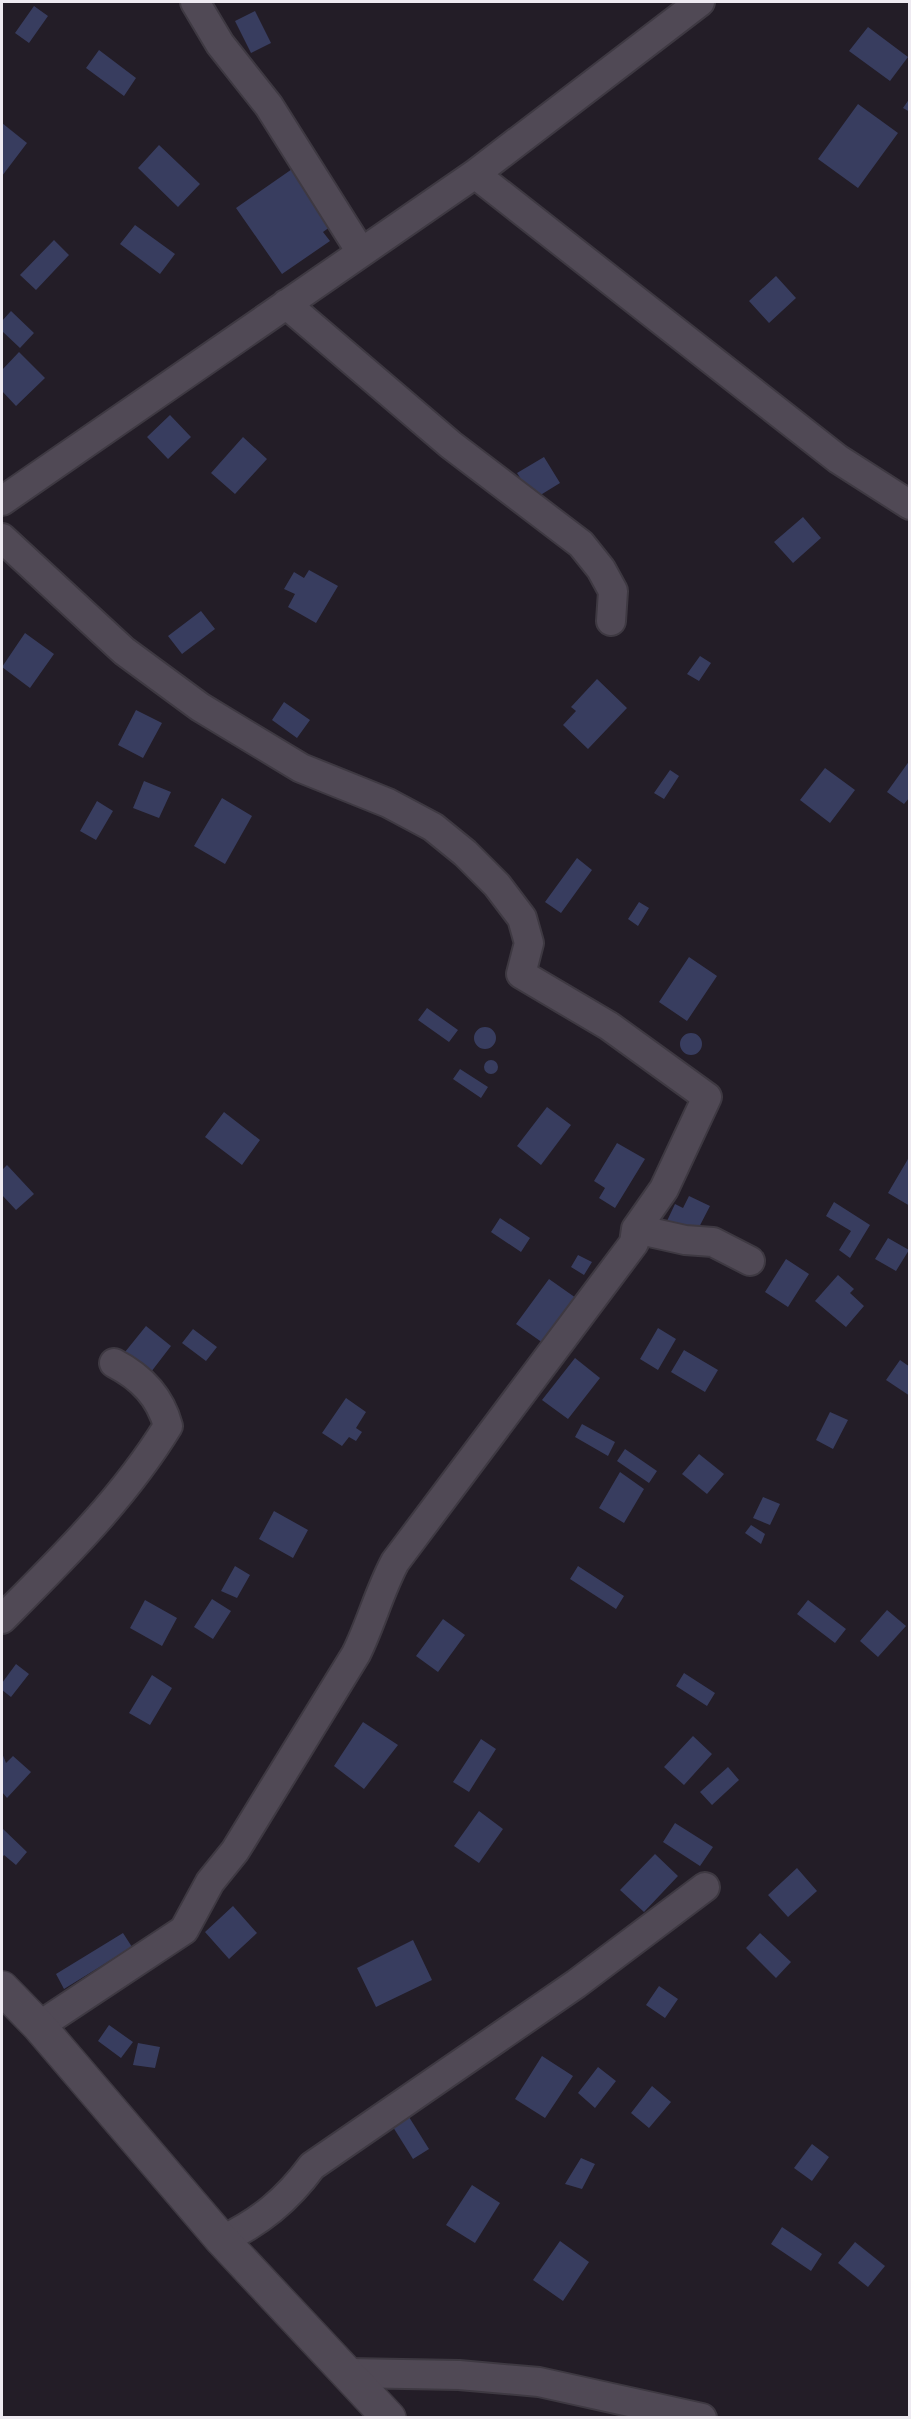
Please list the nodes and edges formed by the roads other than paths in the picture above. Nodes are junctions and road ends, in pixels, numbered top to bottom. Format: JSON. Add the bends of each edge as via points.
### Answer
{"nodes":[{"id":1,"x":195,"y":2,"type":"edge"},
{"id":2,"x":700,"y":2,"type":"edge"},
{"id":3,"x":475,"y":174,"type":"junction"},
{"id":4,"x":361,"y":252,"type":"junction"},
{"id":5,"x":286,"y":304,"type":"junction"},
{"id":6,"x":2,"y":501,"type":"edge"},
{"id":7,"x":909,"y":505,"type":"edge"},
{"id":8,"x":2,"y":538,"type":"edge"},
{"id":9,"x":611,"y":621,"type":"dead end"},
{"id":10,"x":636,"y":1230,"type":"junction"},
{"id":11,"x":750,"y":1261,"type":"dead end"},
{"id":12,"x":114,"y":1363,"type":"dead end"},
{"id":13,"x":2,"y":1619,"type":"edge"},
{"id":14,"x":705,"y":1887,"type":"dead end"},
{"id":15,"x":2,"y":1988,"type":"edge"},
{"id":16,"x":39,"y":2026,"type":"junction"},
{"id":17,"x":222,"y":2240,"type":"junction"},
{"id":18,"x":350,"y":2373,"type":"junction"},
{"id":19,"x":389,"y":2418,"type":"edge"},
{"id":20,"x":702,"y":2418,"type":"edge"}],
"edges":[{"from":1,"to":4,"type":"street","via":[[220,44],[269,106]]},
{"from":2,"to":3,"type":"street"},
{"from":3,"to":4,"type":"street"},
{"from":3,"to":7,"type":"street","via":[[838,459]]},
{"from":4,"to":5,"type":"street"},
{"from":5,"to":6,"type":"street"},
{"from":5,"to":9,"type":"street","via":[[451,445],[581,544],[613,591]]},
{"from":8,"to":10,"type":"street","via":[[124,651],[200,706],[301,768],[388,803],[433,827],[497,885],[522,918],[529,943],[521,974],[609,1026],[707,1097],[664,1189]]},
{"from":10,"to":11,"type":"street","via":[[713,1242]]},
{"from":10,"to":16,"type":"street","via":[[634,1243],[396,1562],[380,1591],[356,1654],[235,1851],[210,1882],[184,1930]]},
{"from":12,"to":13,"type":"street","via":[[137,1375],[162,1404],[168,1426],[127,1486]]},
{"from":14,"to":17,"type":"street","via":[[576,1984],[312,2166],[270,2213]]},
{"from":15,"to":16,"type":"street"},
{"from":16,"to":17,"type":"street"},
{"from":17,"to":18,"type":"street"},
{"from":18,"to":19,"type":"street"},
{"from":18,"to":20,"type":"street","via":[[459,2375],[539,2382]]}]}
